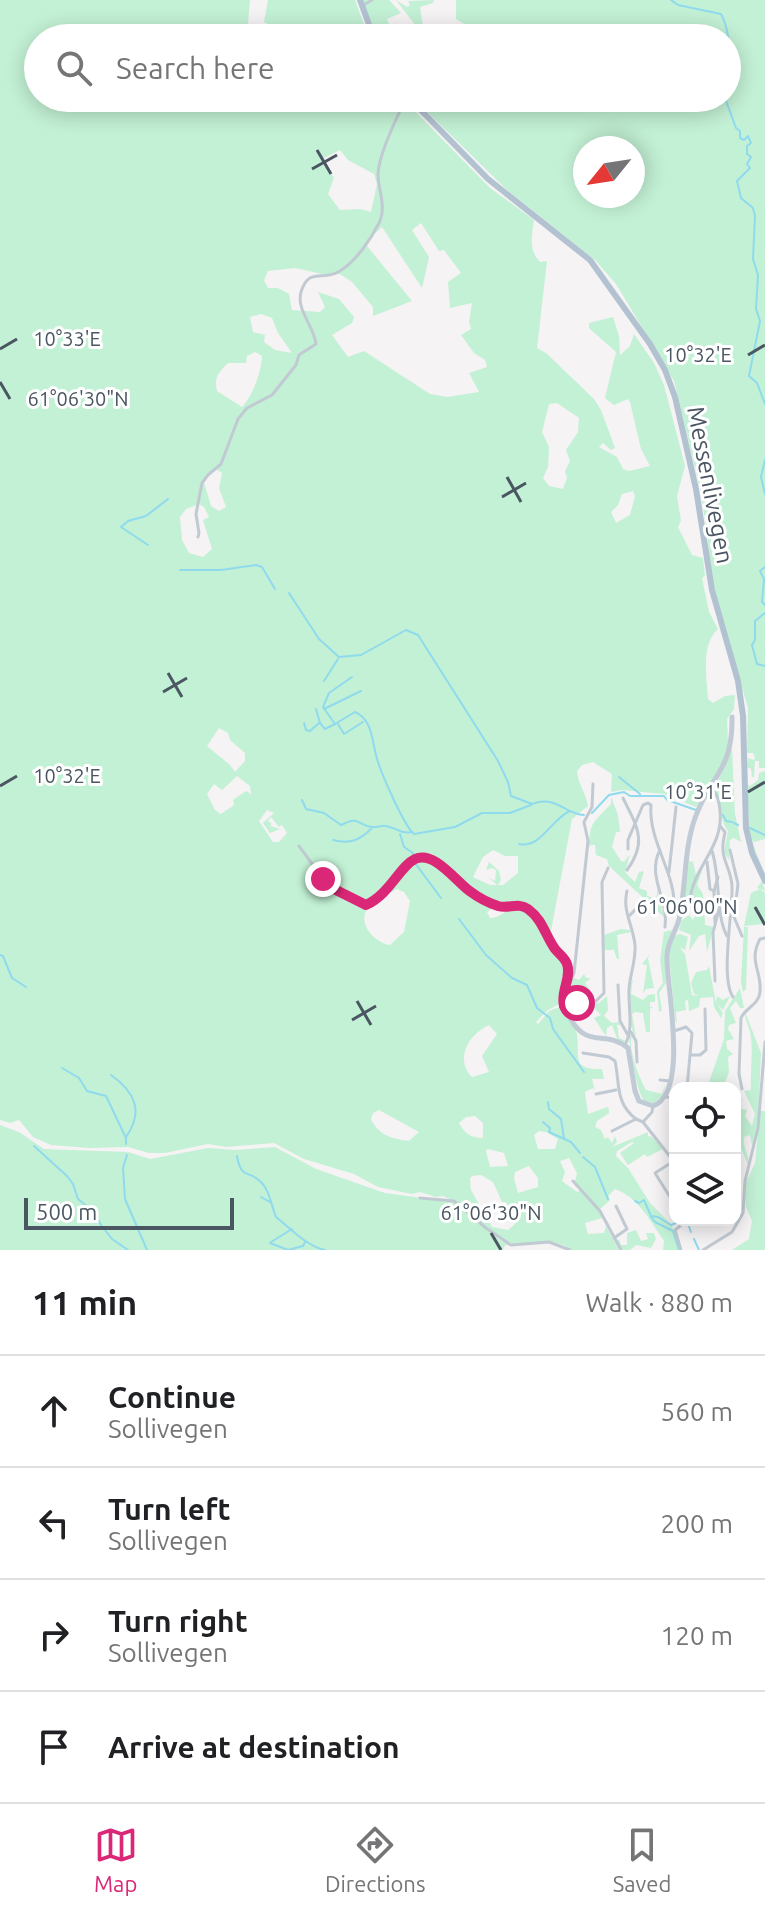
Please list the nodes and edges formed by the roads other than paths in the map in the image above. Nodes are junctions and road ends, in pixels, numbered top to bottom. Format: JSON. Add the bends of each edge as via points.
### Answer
{"nodes":[{"id":1,"x":372,"y":0,"type":"edge"},
{"id":2,"x":361,"y":3,"type":"edge"},
{"id":3,"x":369,"y":24,"type":"edge"},
{"id":4,"x":400,"y":112,"type":"edge"},
{"id":5,"x":423,"y":112,"type":"edge"},
{"id":6,"x":198,"y":537,"type":"dead end"},
{"id":7,"x":743,"y":713,"type":"junction"},
{"id":8,"x":593,"y":784,"type":"dead end"},
{"id":9,"x":712,"y":788,"type":"junction"},
{"id":10,"x":623,"y":798,"type":"dead end"},
{"id":11,"x":676,"y":807,"type":"dead end"},
{"id":12,"x":636,"y":825,"type":"junction"},
{"id":13,"x":720,"y":826,"type":"junction"},
{"id":14,"x":299,"y":846,"type":"dead end"},
{"id":15,"x":628,"y":849,"type":"dead end"},
{"id":16,"x":660,"y":850,"type":"junction"},
{"id":17,"x":730,"y":850,"type":"dead end"},
{"id":18,"x":712,"y":851,"type":"junction"},
{"id":19,"x":706,"y":860,"type":"junction"},
{"id":20,"x":726,"y":860,"type":"junction"},
{"id":21,"x":732,"y":862,"type":"junction"},
{"id":22,"x":608,"y":868,"type":"dead end"},
{"id":23,"x":627,"y":870,"type":"dead end"},
{"id":24,"x":669,"y":876,"type":"junction"},
{"id":25,"x":718,"y":877,"type":"junction"},
{"id":26,"x":765,"y":881,"type":"edge"},
{"id":27,"x":627,"y":891,"type":"dead end"},
{"id":28,"x":714,"y":891,"type":"junction"},
{"id":29,"x":690,"y":900,"type":"dead end"},
{"id":30,"x":639,"y":906,"type":"dead end"},
{"id":31,"x":733,"y":908,"type":"junction"},
{"id":32,"x":719,"y":909,"type":"junction"},
{"id":33,"x":629,"y":916,"type":"junction"},
{"id":34,"x":680,"y":916,"type":"junction"},
{"id":35,"x":715,"y":925,"type":"junction"},
{"id":36,"x":665,"y":927,"type":"dead end"},
{"id":37,"x":727,"y":936,"type":"junction"},
{"id":38,"x":742,"y":936,"type":"dead end"},
{"id":39,"x":765,"y":938,"type":"edge"},
{"id":40,"x":715,"y":981,"type":"dead end"},
{"id":41,"x":618,"y":985,"type":"dead end"},
{"id":42,"x":564,"y":986,"type":"junction"},
{"id":43,"x":733,"y":997,"type":"dead end"},
{"id":44,"x":564,"y":1006,"type":"junction"},
{"id":45,"x":705,"y":1009,"type":"dead end"},
{"id":46,"x":630,"y":1031,"type":"junction"},
{"id":47,"x":674,"y":1031,"type":"junction"},
{"id":48,"x":629,"y":1037,"type":"junction"},
{"id":49,"x":765,"y":1042,"type":"edge"},
{"id":50,"x":625,"y":1045,"type":"junction"},
{"id":51,"x":583,"y":1053,"type":"dead end"},
{"id":52,"x":691,"y":1055,"type":"junction"},
{"id":53,"x":637,"y":1062,"type":"dead end"},
{"id":54,"x":660,"y":1080,"type":"dead end"},
{"id":55,"x":670,"y":1081,"type":"junction"},
{"id":56,"x":688,"y":1082,"type":"edge"},
{"id":57,"x":742,"y":1089,"type":"dead end"},
{"id":58,"x":618,"y":1090,"type":"junction"},
{"id":59,"x":596,"y":1094,"type":"dead end"},
{"id":60,"x":666,"y":1097,"type":"junction"},
{"id":61,"x":669,"y":1097,"type":"edge"},
{"id":62,"x":653,"y":1106,"type":"junction"},
{"id":63,"x":636,"y":1119,"type":"junction"},
{"id":64,"x":643,"y":1122,"type":"junction"},
{"id":65,"x":612,"y":1131,"type":"dead end"},
{"id":66,"x":669,"y":1156,"type":"edge"},
{"id":67,"x":669,"y":1165,"type":"edge"},
{"id":68,"x":573,"y":1181,"type":"dead end"},
{"id":69,"x":669,"y":1195,"type":"edge"},
{"id":70,"x":420,"y":1198,"type":"dead end"},
{"id":71,"x":616,"y":1206,"type":"dead end"},
{"id":72,"x":680,"y":1226,"type":"edge"},
{"id":73,"x":614,"y":1238,"type":"junction"},
{"id":74,"x":570,"y":1250,"type":"edge"},
{"id":75,"x":621,"y":1250,"type":"edge"},
{"id":76,"x":681,"y":1250,"type":"edge"},
{"id":77,"x":703,"y":1250,"type":"edge"}],
"edges":[{"from":1,"to":2,"type":"street"},
{"from":2,"to":3,"type":"main road"},
{"from":4,"to":6,"type":"street","via":[[378,174],[379,223],[344,268],[305,282],[300,304],[316,343],[300,354],[272,395],[238,419],[221,464],[202,483]]},
{"from":5,"to":7,"type":"main road","name":"Messenlivegen","via":[[492,183],[590,260],[662,364],[691,464],[710,581]]},
{"from":7,"to":9,"type":"street","via":[[732,717],[729,755]]},
{"from":7,"to":26,"type":"main road","name":"Messenlivegen","via":[[746,828]]},
{"from":8,"to":42,"type":"street","via":[[592,807],[584,822],[588,841],[574,973]]},
{"from":9,"to":13,"type":"street","via":[[719,800]]},
{"from":9,"to":34,"type":"street","via":[[693,823]]},
{"from":10,"to":12,"type":"street"},
{"from":11,"to":24,"type":"street"},
{"from":12,"to":15,"type":"street"},
{"from":12,"to":16,"type":"street","via":[[648,803]]},
{"from":12,"to":23,"type":"street","via":[[640,849]]},
{"from":13,"to":18,"type":"street"},
{"from":13,"to":20,"type":"street"},
{"from":14,"to":42,"type":"street","via":[[326,883],[364,904],[383,895],[410,862],[422,858],[480,898],[499,906],[524,906],[544,925],[566,963]]},
{"from":16,"to":24,"type":"street"},
{"from":16,"to":36,"type":"street","via":[[655,877]]},
{"from":17,"to":21,"type":"street"},
{"from":18,"to":19,"type":"street"},
{"from":18,"to":25,"type":"street"},
{"from":19,"to":28,"type":"street"},
{"from":19,"to":29,"type":"street"},
{"from":20,"to":21,"type":"street"},
{"from":20,"to":31,"type":"street"},
{"from":21,"to":31,"type":"street","via":[[738,884]]},
{"from":22,"to":44,"type":"street","via":[[602,884],[604,993],[598,1001]]},
{"from":24,"to":34,"type":"street","via":[[674,910]]},
{"from":25,"to":28,"type":"street"},
{"from":25,"to":32,"type":"street"},
{"from":27,"to":33,"type":"street","via":[[624,909]]},
{"from":28,"to":35,"type":"street"},
{"from":30,"to":33,"type":"street"},
{"from":31,"to":37,"type":"street"},
{"from":31,"to":38,"type":"street"},
{"from":32,"to":35,"type":"street"},
{"from":32,"to":37,"type":"street"},
{"from":33,"to":46,"type":"street","via":[[635,956]]},
{"from":34,"to":47,"type":"street","via":[[667,957]]},
{"from":35,"to":40,"type":"street"},
{"from":37,"to":43,"type":"street","via":[[728,988]]},
{"from":39,"to":57,"type":"street","via":[[757,943],[754,962],[759,997],[742,1016]]},
{"from":41,"to":48,"type":"street","via":[[620,1021]]},
{"from":42,"to":44,"type":"street"},
{"from":44,"to":50,"type":"street","via":[[581,1033]]},
{"from":45,"to":52,"type":"street","via":[[706,1050]]},
{"from":46,"to":48,"type":"street"},
{"from":46,"to":53,"type":"street"},
{"from":47,"to":52,"type":"street","via":[[691,1030]]},
{"from":47,"to":55,"type":"street"},
{"from":48,"to":50,"type":"street"},
{"from":49,"to":77,"type":"street","via":[[758,1128],[743,1213],[735,1229]]},
{"from":50,"to":62,"type":"street","via":[[637,1097]]},
{"from":51,"to":58,"type":"street","via":[[615,1061]]},
{"from":52,"to":56,"type":"street"},
{"from":54,"to":55,"type":"street"},
{"from":55,"to":60,"type":"street"},
{"from":58,"to":59,"type":"street"},
{"from":58,"to":63,"type":"street"},
{"from":60,"to":61,"type":"street"},
{"from":60,"to":62,"type":"street"},
{"from":62,"to":64,"type":"street"},
{"from":63,"to":64,"type":"street"},
{"from":63,"to":65,"type":"street"},
{"from":64,"to":66,"type":"street"},
{"from":67,"to":69,"type":"street","via":[[655,1173]]},
{"from":68,"to":73,"type":"street","via":[[600,1211]]},
{"from":70,"to":74,"type":"street","via":[[454,1201],[511,1245],[549,1242]]},
{"from":71,"to":73,"type":"street","via":[[627,1229]]},
{"from":72,"to":76,"type":"street","via":[[675,1230]]},
{"from":73,"to":75,"type":"street"}]}
